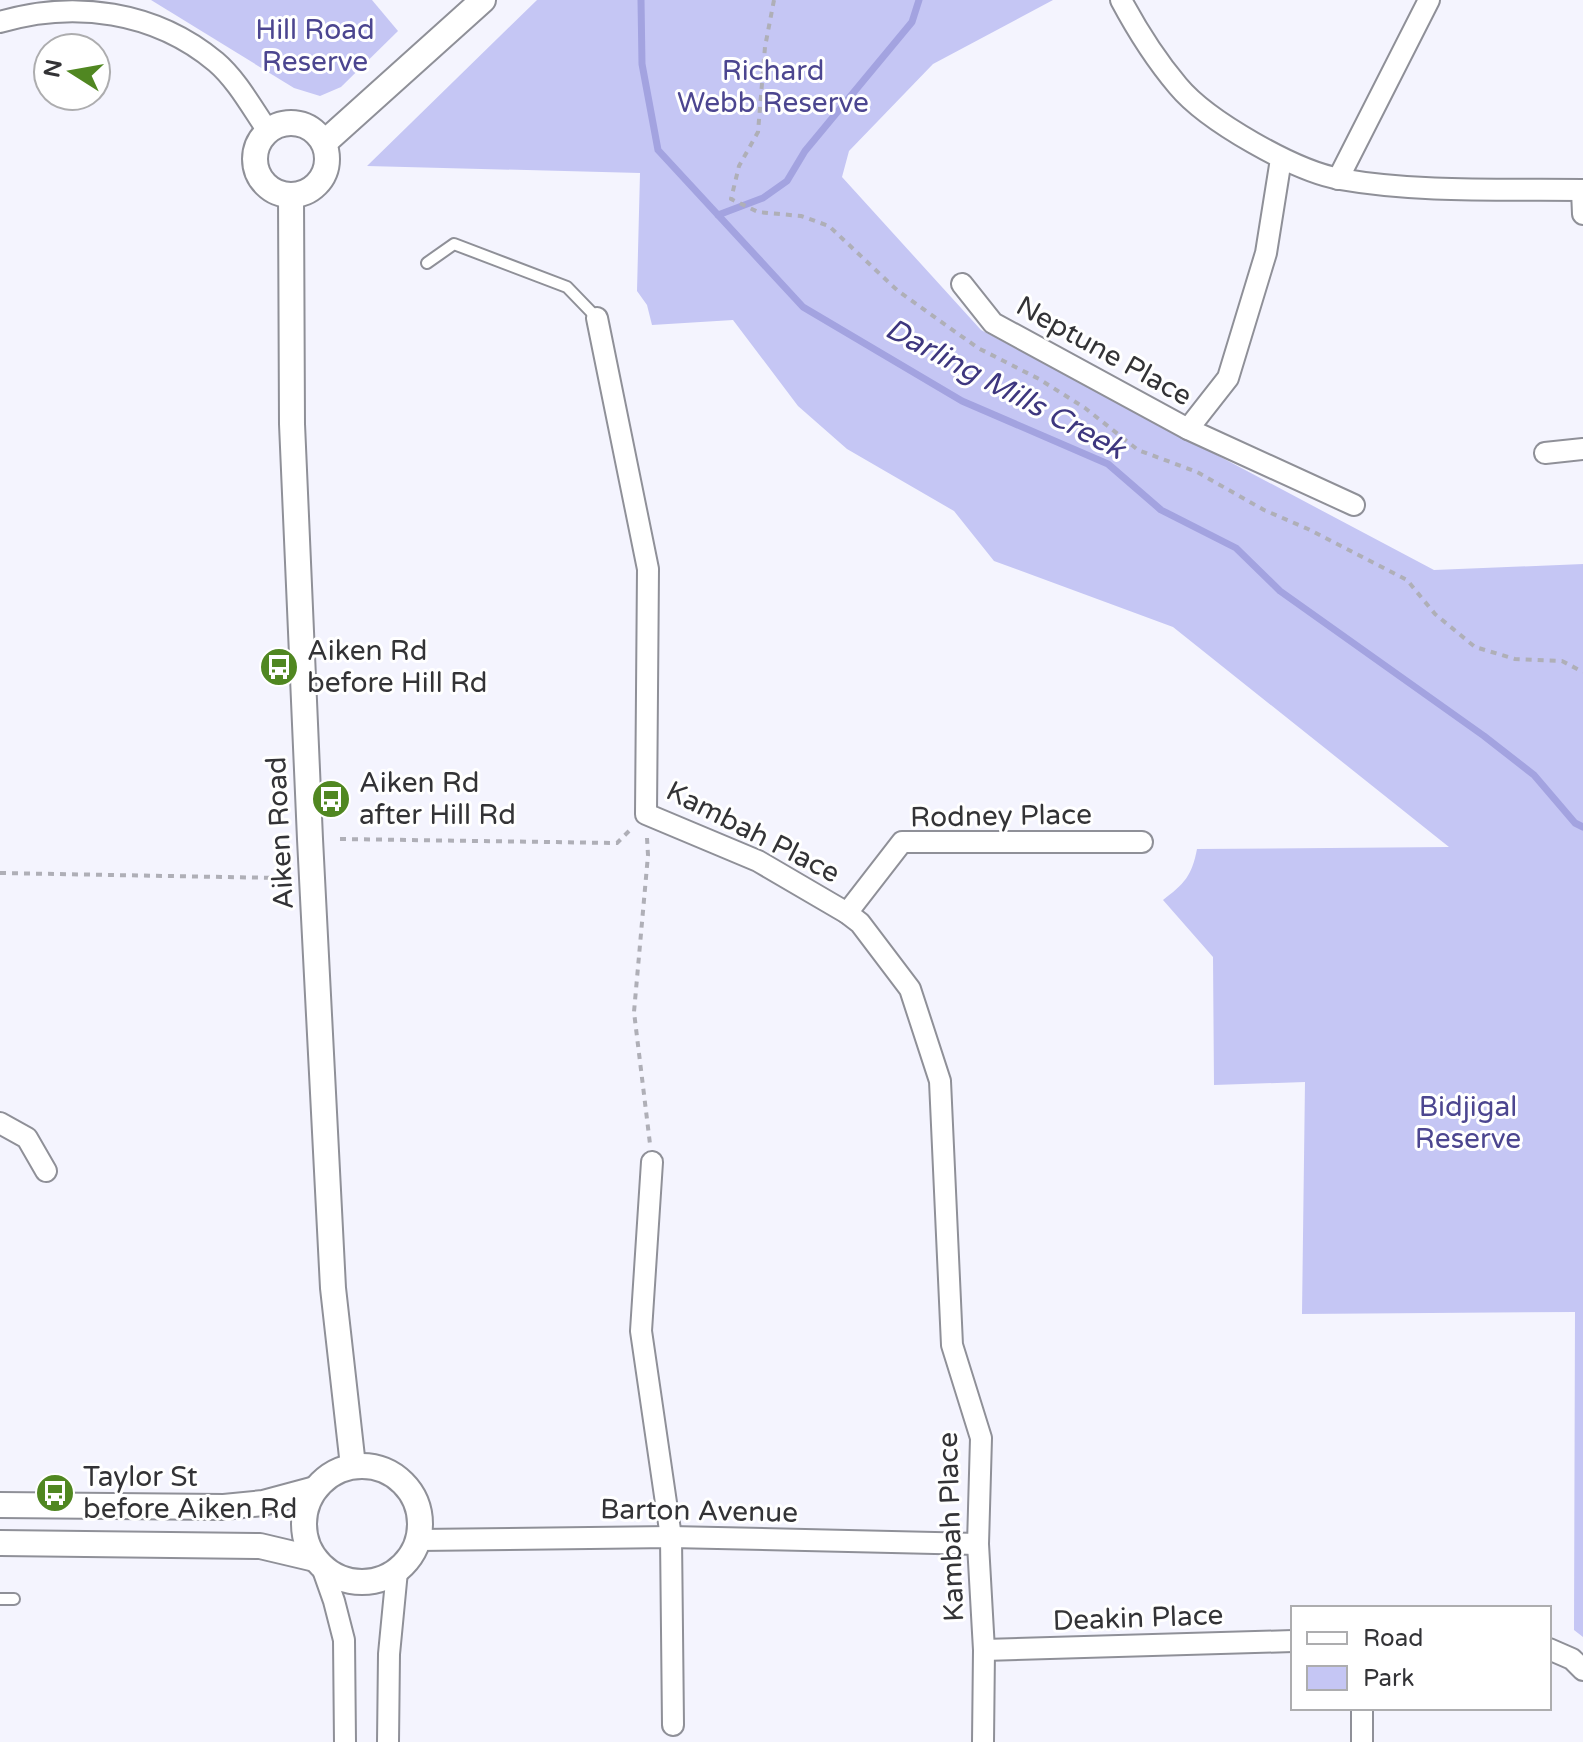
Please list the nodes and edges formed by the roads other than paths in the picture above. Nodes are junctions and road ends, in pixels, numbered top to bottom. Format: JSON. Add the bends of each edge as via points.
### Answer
{"nodes":[{"id":1,"x":483,"y":0,"type":"edge"},
{"id":2,"x":1121,"y":0,"type":"edge"},
{"id":3,"x":1429,"y":0,"type":"edge"},
{"id":4,"x":0,"y":22,"type":"edge"},
{"id":5,"x":268,"y":131,"type":"junction"},
{"id":6,"x":324,"y":143,"type":"junction"},
{"id":7,"x":1281,"y":159,"type":"junction"},
{"id":8,"x":1338,"y":179,"type":"junction"},
{"id":9,"x":1582,"y":190,"type":"edge"},
{"id":10,"x":291,"y":196,"type":"junction"},
{"id":11,"x":1583,"y":214,"type":"edge"},
{"id":12,"x":427,"y":263,"type":"dead end"},
{"id":13,"x":962,"y":284,"type":"dead end"},
{"id":14,"x":597,"y":318,"type":"joint"},
{"id":15,"x":1188,"y":429,"type":"junction"},
{"id":16,"x":1583,"y":449,"type":"edge"},
{"id":17,"x":1545,"y":453,"type":"dead end"},
{"id":18,"x":1354,"y":505,"type":"dead end"},
{"id":19,"x":1142,"y":842,"type":"dead end"},
{"id":20,"x":847,"y":913,"type":"junction"},
{"id":21,"x":0,"y":1123,"type":"edge"},
{"id":22,"x":652,"y":1162,"type":"road end"},
{"id":23,"x":46,"y":1171,"type":"dead end"},
{"id":24,"x":353,"y":1466,"type":"junction"},
{"id":25,"x":315,"y":1489,"type":"junction"},
{"id":26,"x":0,"y":1505,"type":"edge"},
{"id":27,"x":671,"y":1537,"type":"junction"},
{"id":28,"x":418,"y":1540,"type":"junction"},
{"id":29,"x":0,"y":1543,"type":"edge"},
{"id":30,"x":978,"y":1544,"type":"junction"},
{"id":31,"x":318,"y":1563,"type":"junction"},
{"id":32,"x":397,"y":1571,"type":"junction"},
{"id":33,"x":0,"y":1599,"type":"edge"},
{"id":34,"x":14,"y":1599,"type":"dead end"},
{"id":35,"x":1291,"y":1641,"type":"edge"},
{"id":36,"x":984,"y":1650,"type":"junction"},
{"id":37,"x":1551,"y":1650,"type":"edge"},
{"id":38,"x":1583,"y":1670,"type":"edge"},
{"id":39,"x":1362,"y":1710,"type":"edge"},
{"id":40,"x":673,"y":1725,"type":"dead end"},
{"id":41,"x":345,"y":1742,"type":"edge"},
{"id":42,"x":388,"y":1742,"type":"edge"},
{"id":43,"x":983,"y":1742,"type":"edge"},
{"id":44,"x":1362,"y":1742,"type":"edge"}],
"edges":[{"from":1,"to":6,"type":"street"},
{"from":2,"to":7,"type":"street","via":[[1180,88],[1229,128]]},
{"from":3,"to":8,"type":"street"},
{"from":4,"to":5,"type":"street","via":[[59,9],[150,23],[217,63]]},
{"from":5,"to":6,"type":"street","via":[[295,123],[307,126]]},
{"from":5,"to":10,"type":"street","via":[[259,143],[256,168],[270,189]]},
{"from":6,"to":10,"type":"street","via":[[326,170],[320,181]]},
{"from":7,"to":8,"type":"street"},
{"from":7,"to":15,"type":"street","name":"Neptune Place","via":[[1266,253],[1228,378]]},
{"from":8,"to":9,"type":"street","via":[[1427,188]]},
{"from":9,"to":11,"type":"street"},
{"from":10,"to":24,"type":"street","name":"Aiken Road","via":[[292,424],[309,823],[333,1288]]},
{"from":12,"to":14,"type":"lane","via":[[454,244],[567,287]]},
{"from":13,"to":15,"type":"street","name":"Neptune Place","via":[[993,323]]},
{"from":14,"to":20,"type":"street","name":"Kambah Place","via":[[648,569],[646,814],[758,861]]},
{"from":15,"to":18,"type":"street","name":"Neptune Place"},
{"from":16,"to":17,"type":"street"},
{"from":19,"to":20,"type":"street","name":"Rodney Place","via":[[902,842]]},
{"from":20,"to":30,"type":"street","name":"Kambah Place","via":[[910,989],[940,1081],[952,1345],[981,1438]]},
{"from":21,"to":23,"type":"street","via":[[27,1138]]},
{"from":22,"to":27,"type":"street","via":[[641,1331]]},
{"from":24,"to":25,"type":"street","via":[[338,1470]]},
{"from":24,"to":28,"type":"street","via":[[391,1472],[406,1485],[421,1520]]},
{"from":25,"to":26,"type":"street","via":[[224,1507]]},
{"from":25,"to":31,"type":"street","via":[[303,1524],[306,1543]]},
{"from":27,"to":28,"type":"street","name":"Barton Avenue"},
{"from":27,"to":30,"type":"street","name":"Barton Avenue"},
{"from":27,"to":40,"type":"street"},
{"from":28,"to":32,"type":"street"},
{"from":29,"to":31,"type":"street","via":[[260,1546]]},
{"from":30,"to":36,"type":"street","name":"Kambah Place"},
{"from":31,"to":32,"type":"street","via":[[339,1578],[358,1583]]},
{"from":31,"to":41,"type":"street","via":[[344,1640]]},
{"from":32,"to":42,"type":"street"},
{"from":33,"to":34,"type":"lane"},
{"from":35,"to":36,"type":"street","name":"Deakin Place"},
{"from":36,"to":43,"type":"street","name":"Kambah Place"},
{"from":37,"to":38,"type":"street"},
{"from":39,"to":44,"type":"street"}]}
